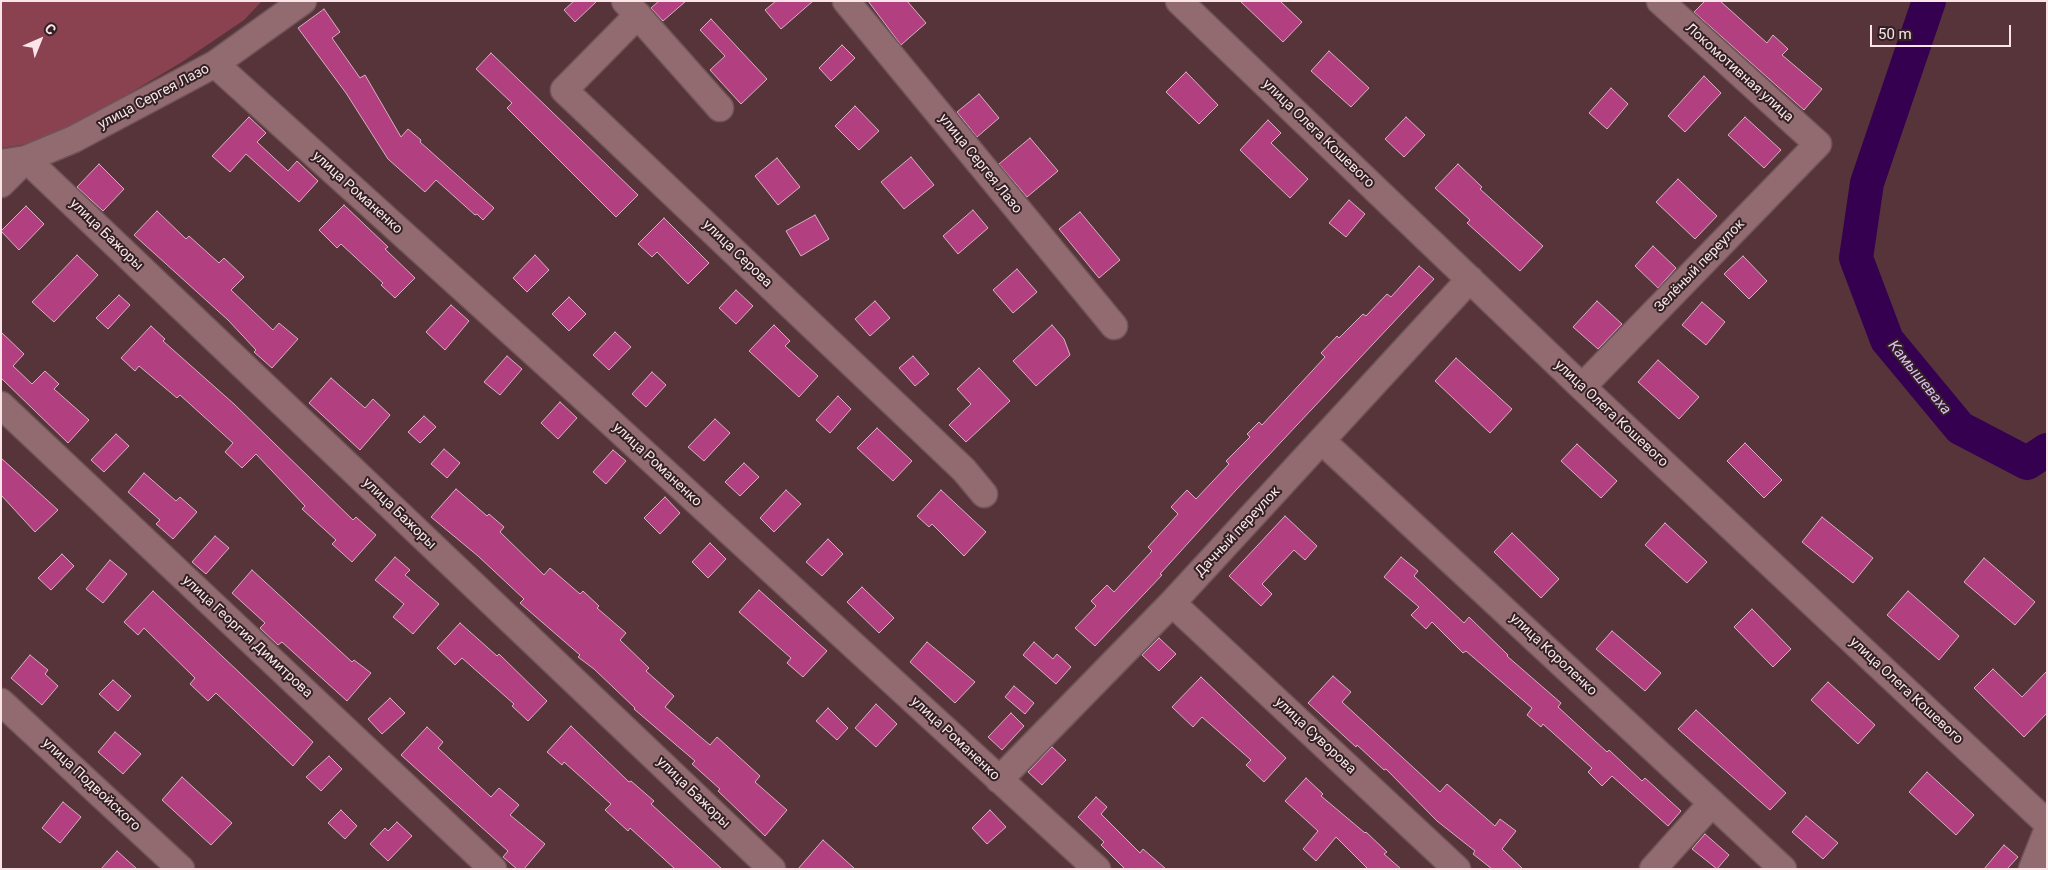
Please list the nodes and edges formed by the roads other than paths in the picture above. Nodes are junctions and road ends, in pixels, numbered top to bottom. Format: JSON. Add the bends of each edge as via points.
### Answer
{"nodes":[{"id":1,"x":303,"y":1,"type":"edge"},
{"id":2,"x":846,"y":1,"type":"edge"},
{"id":3,"x":1179,"y":1,"type":"edge"},
{"id":4,"x":1660,"y":1,"type":"edge"},
{"id":5,"x":632,"y":8,"type":"edge"},
{"id":6,"x":215,"y":64,"type":"junction"},
{"id":7,"x":720,"y":108,"type":"dead end"},
{"id":8,"x":1818,"y":144,"type":"joint"},
{"id":9,"x":14,"y":161,"type":"edge"},
{"id":10,"x":1,"y":184,"type":"edge"},
{"id":11,"x":1470,"y":279,"type":"junction"},
{"id":12,"x":1114,"y":326,"type":"dead end"},
{"id":13,"x":1582,"y":387,"type":"junction"},
{"id":14,"x":1,"y":405,"type":"edge"},
{"id":15,"x":1322,"y":441,"type":"junction"},
{"id":16,"x":984,"y":494,"type":"dead end"},
{"id":17,"x":1172,"y":602,"type":"junction"},
{"id":18,"x":1,"y":702,"type":"edge"},
{"id":19,"x":999,"y":780,"type":"junction"},
{"id":20,"x":1712,"y":803,"type":"junction"},
{"id":21,"x":2047,"y":823,"type":"edge"},
{"id":22,"x":2047,"y":831,"type":"edge"},
{"id":23,"x":181,"y":869,"type":"edge"},
{"id":24,"x":493,"y":869,"type":"edge"},
{"id":25,"x":772,"y":869,"type":"edge"},
{"id":26,"x":1097,"y":869,"type":"edge"},
{"id":27,"x":1457,"y":869,"type":"edge"},
{"id":28,"x":1653,"y":869,"type":"edge"},
{"id":29,"x":1783,"y":869,"type":"edge"},
{"id":30,"x":2032,"y":869,"type":"edge"}],
"edges":[{"from":1,"to":6,"type":"street","name":"улица Сергея Лазо"},
{"from":2,"to":12,"type":"street","name":"улица Сергея Лазо"},
{"from":3,"to":11,"type":"street","name":"улица Олега Кошевого"},
{"from":4,"to":8,"type":"street","name":"Локомотивная улица"},
{"from":5,"to":7,"type":"street"},
{"from":5,"to":16,"type":"street","name":"улица Серова","via":[[564,90],[964,470]]},
{"from":6,"to":9,"type":"street","name":"улица Сергея Лазо","via":[[74,139]]},
{"from":6,"to":19,"type":"street","name":"улица Романенко"},
{"from":8,"to":13,"type":"street","name":"Зелёный переулок"},
{"from":9,"to":10,"type":"street","name":"улица Сергея Лазо"},
{"from":9,"to":25,"type":"street","name":"улица Бажоры"},
{"from":11,"to":13,"type":"street","name":"улица Олега Кошевого"},
{"from":11,"to":15,"type":"street","name":"Дачный переулок"},
{"from":13,"to":21,"type":"street","name":"улица Олега Кошевого"},
{"from":14,"to":24,"type":"street","name":"улица Георгия Димитрова"},
{"from":15,"to":17,"type":"street","name":"Дачный переулок"},
{"from":15,"to":20,"type":"street","name":"улица Короленко"},
{"from":17,"to":19,"type":"street","name":"Дачный переулок"},
{"from":17,"to":27,"type":"street","name":"улица Суворова"},
{"from":18,"to":23,"type":"street","name":"улица Подвойского"},
{"from":19,"to":26,"type":"street","name":"улица Романенко"},
{"from":20,"to":28,"type":"street"},
{"from":20,"to":29,"type":"street","name":"улица Короленко"},
{"from":22,"to":30,"type":"street"}]}
